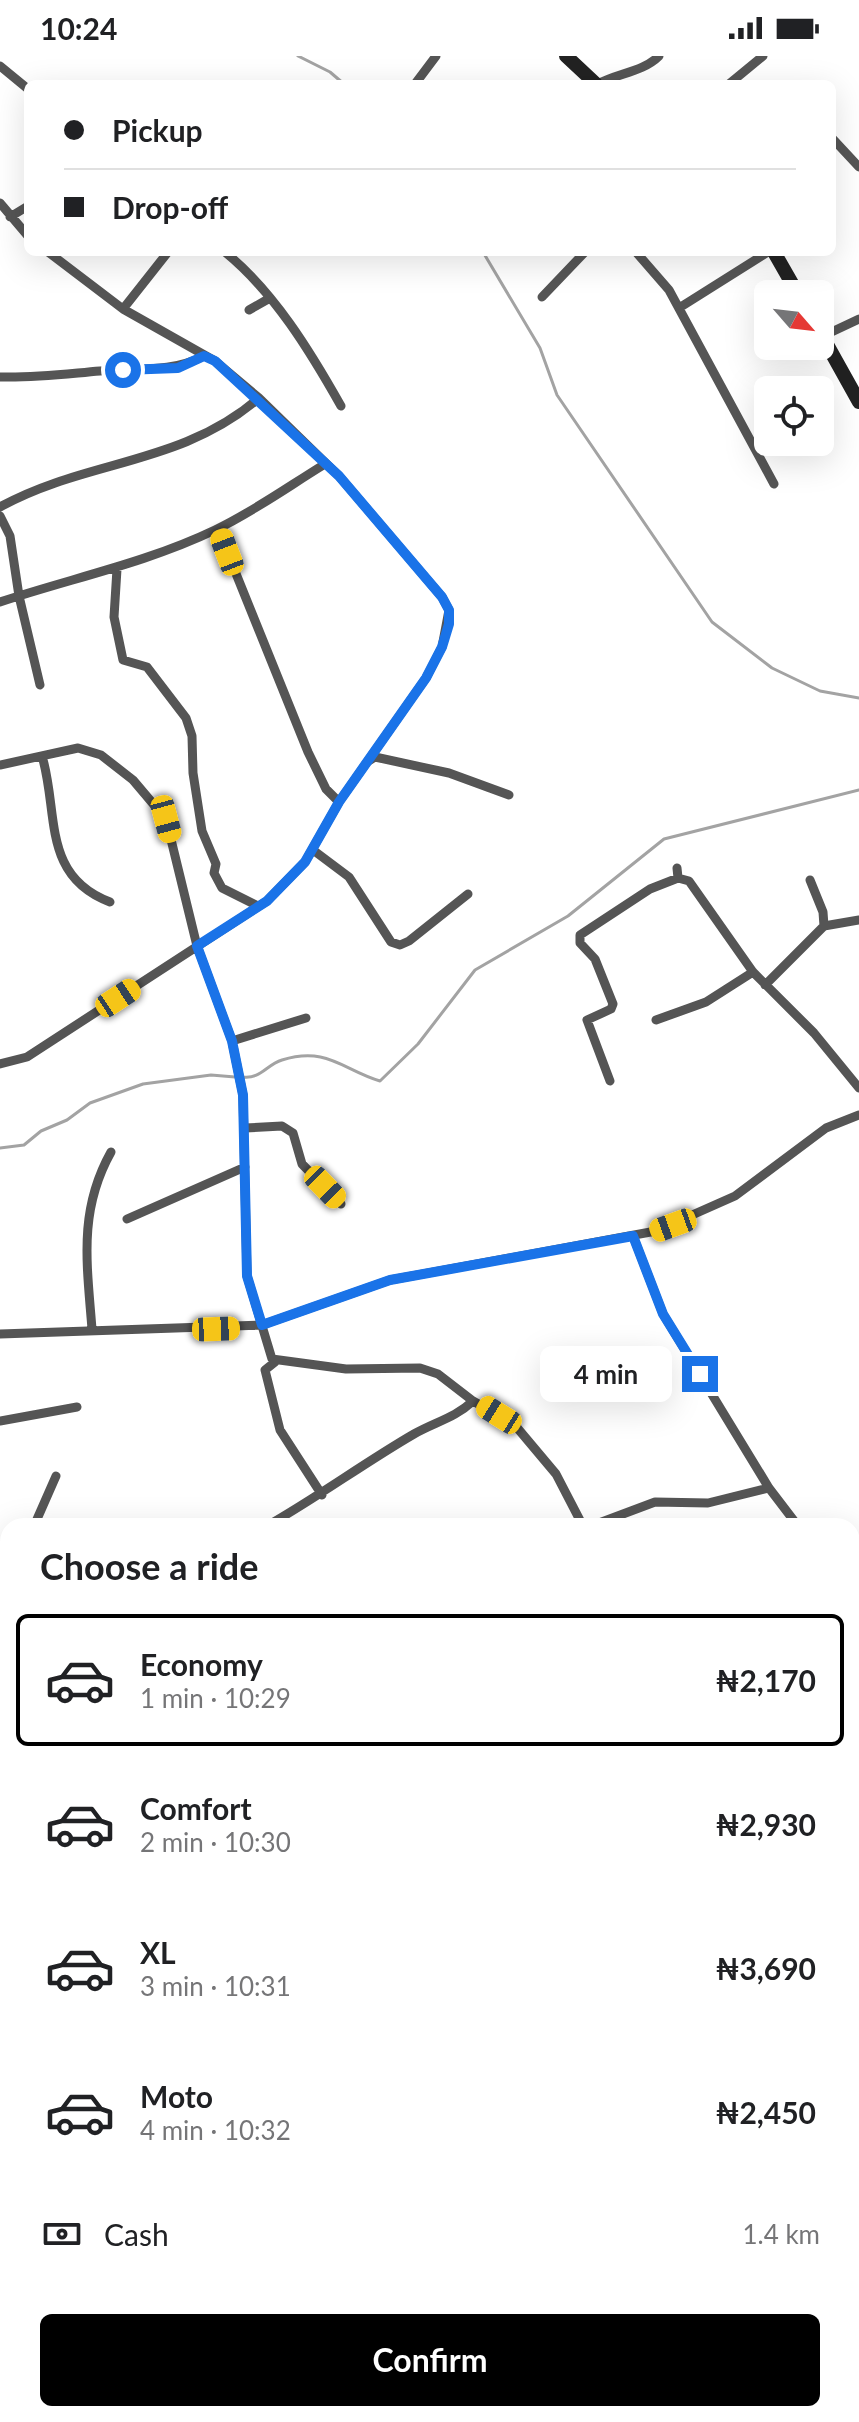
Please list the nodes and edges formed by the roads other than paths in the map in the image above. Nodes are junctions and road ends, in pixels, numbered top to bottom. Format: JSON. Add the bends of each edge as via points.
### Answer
{"nodes":[{"id":1,"x":436,"y":56,"type":"edge"},
{"id":2,"x":566,"y":56,"type":"edge"},
{"id":3,"x":659,"y":56,"type":"edge"},
{"id":4,"x":763,"y":56,"type":"edge"},
{"id":5,"x":0,"y":66,"type":"edge"},
{"id":6,"x":418,"y":80,"type":"edge"},
{"id":7,"x":588,"y":80,"type":"edge"},
{"id":8,"x":596,"y":80,"type":"edge"},
{"id":9,"x":734,"y":80,"type":"edge"},
{"id":10,"x":24,"y":86,"type":"edge"},
{"id":11,"x":836,"y":142,"type":"edge"},
{"id":12,"x":859,"y":166,"type":"edge"},
{"id":13,"x":0,"y":203,"type":"edge"},
{"id":14,"x":24,"y":208,"type":"edge"},
{"id":15,"x":10,"y":217,"type":"junction"},
{"id":16,"x":24,"y":232,"type":"edge"},
{"id":17,"x":53,"y":256,"type":"edge"},
{"id":18,"x":165,"y":256,"type":"edge"},
{"id":19,"x":230,"y":256,"type":"edge"},
{"id":20,"x":581,"y":256,"type":"edge"},
{"id":21,"x":639,"y":256,"type":"edge"},
{"id":22,"x":762,"y":256,"type":"edge"},
{"id":23,"x":776,"y":256,"type":"edge"},
{"id":24,"x":790,"y":280,"type":"edge"},
{"id":25,"x":542,"y":297,"type":"dead end"},
{"id":26,"x":270,"y":298,"type":"junction"},
{"id":27,"x":679,"y":308,"type":"junction"},
{"id":28,"x":123,"y":309,"type":"junction"},
{"id":29,"x":249,"y":310,"type":"dead end"},
{"id":30,"x":859,"y":319,"type":"edge"},
{"id":31,"x":834,"y":329,"type":"edge"},
{"id":32,"x":204,"y":356,"type":"junction"},
{"id":33,"x":834,"y":357,"type":"edge"},
{"id":34,"x":0,"y":377,"type":"edge"},
{"id":35,"x":259,"y":398,"type":"junction"},
{"id":36,"x":859,"y":402,"type":"edge"},
{"id":37,"x":341,"y":406,"type":"dead end"},
{"id":38,"x":325,"y":464,"type":"junction"},
{"id":39,"x":774,"y":484,"type":"dead end"},
{"id":40,"x":0,"y":507,"type":"edge"},
{"id":41,"x":0,"y":516,"type":"edge"},
{"id":42,"x":218,"y":529,"type":"junction"},
{"id":43,"x":117,"y":569,"type":"junction"},
{"id":44,"x":19,"y":596,"type":"junction"},
{"id":45,"x":0,"y":602,"type":"edge"},
{"id":46,"x":40,"y":685,"type":"dead end"},
{"id":47,"x":42,"y":756,"type":"junction"},
{"id":48,"x":364,"y":764,"type":"junction"},
{"id":49,"x":0,"y":765,"type":"edge"},
{"id":50,"x":509,"y":795,"type":"dead end"},
{"id":51,"x":339,"y":802,"type":"junction"},
{"id":52,"x":313,"y":850,"type":"junction"},
{"id":53,"x":810,"y":880,"type":"dead end"},
{"id":54,"x":468,"y":894,"type":"dead end"},
{"id":55,"x":110,"y":902,"type":"dead end"},
{"id":56,"x":258,"y":906,"type":"junction"},
{"id":57,"x":859,"y":920,"type":"edge"},
{"id":58,"x":824,"y":926,"type":"junction"},
{"id":59,"x":197,"y":946,"type":"junction"},
{"id":60,"x":753,"y":972,"type":"junction"},
{"id":61,"x":765,"y":985,"type":"junction"},
{"id":62,"x":306,"y":1018,"type":"dead end"},
{"id":63,"x":656,"y":1020,"type":"dead end"},
{"id":64,"x":232,"y":1041,"type":"junction"},
{"id":65,"x":0,"y":1064,"type":"edge"},
{"id":66,"x":610,"y":1081,"type":"dead end"},
{"id":67,"x":859,"y":1088,"type":"edge"},
{"id":68,"x":859,"y":1115,"type":"edge"},
{"id":69,"x":245,"y":1128,"type":"junction"},
{"id":70,"x":111,"y":1152,"type":"dead end"},
{"id":71,"x":245,"y":1167,"type":"junction"},
{"id":72,"x":341,"y":1204,"type":"dead end"},
{"id":73,"x":127,"y":1219,"type":"dead end"},
{"id":74,"x":633,"y":1236,"type":"junction"},
{"id":75,"x":262,"y":1325,"type":"junction"},
{"id":76,"x":92,"y":1329,"type":"junction"},
{"id":77,"x":0,"y":1334,"type":"edge"},
{"id":78,"x":275,"y":1362,"type":"junction"},
{"id":79,"x":473,"y":1401,"type":"junction"},
{"id":80,"x":77,"y":1407,"type":"dead end"},
{"id":81,"x":0,"y":1421,"type":"edge"},
{"id":82,"x":56,"y":1476,"type":"dead end"},
{"id":83,"x":769,"y":1488,"type":"junction"},
{"id":84,"x":322,"y":1495,"type":"junction"},
{"id":85,"x":38,"y":1518,"type":"edge"},
{"id":86,"x":281,"y":1518,"type":"edge"},
{"id":87,"x":579,"y":1518,"type":"edge"},
{"id":88,"x":612,"y":1518,"type":"edge"},
{"id":89,"x":792,"y":1518,"type":"edge"}],
"edges":[{"from":1,"to":6,"type":"street"},
{"from":2,"to":7,"type":"street"},
{"from":3,"to":8,"type":"street","via":[[648,67]]},
{"from":4,"to":9,"type":"street"},
{"from":5,"to":10,"type":"street"},
{"from":11,"to":12,"type":"street"},
{"from":13,"to":15,"type":"street"},
{"from":14,"to":15,"type":"street"},
{"from":15,"to":16,"type":"street"},
{"from":17,"to":28,"type":"street"},
{"from":18,"to":28,"type":"street"},
{"from":19,"to":26,"type":"street"},
{"from":20,"to":25,"type":"street"},
{"from":21,"to":27,"type":"street"},
{"from":22,"to":27,"type":"street"},
{"from":23,"to":24,"type":"street"},
{"from":26,"to":29,"type":"street"},
{"from":26,"to":37,"type":"street"},
{"from":27,"to":39,"type":"street"},
{"from":28,"to":32,"type":"street"},
{"from":30,"to":31,"type":"street"},
{"from":32,"to":34,"type":"street","via":[[178,368]]},
{"from":32,"to":35,"type":"street"},
{"from":33,"to":36,"type":"street"},
{"from":35,"to":38,"type":"street"},
{"from":35,"to":40,"type":"street","via":[[222,427],[170,449],[36,488]]},
{"from":38,"to":42,"type":"street"},
{"from":38,"to":48,"type":"street","via":[[378,520],[449,610],[442,647],[426,678]]},
{"from":41,"to":44,"type":"street","via":[[10,536]]},
{"from":42,"to":43,"type":"street"},
{"from":42,"to":51,"type":"street","via":[[308,752],[326,789]]},
{"from":43,"to":44,"type":"street"},
{"from":43,"to":56,"type":"street","via":[[114,617],[123,660],[147,667],[186,718],[200,820],[216,864],[214,873],[222,888]]},
{"from":44,"to":45,"type":"street"},
{"from":44,"to":46,"type":"street"},
{"from":47,"to":49,"type":"street"},
{"from":47,"to":55,"type":"street","via":[[50,782],[52,831],[63,860],[76,883]]},
{"from":47,"to":59,"type":"street","via":[[91,750],[157,804],[166,819]]},
{"from":48,"to":50,"type":"street","via":[[375,757],[397,759]]},
{"from":48,"to":51,"type":"street"},
{"from":51,"to":52,"type":"street"},
{"from":52,"to":54,"type":"street","via":[[349,877],[391,942],[400,945]]},
{"from":52,"to":56,"type":"street"},
{"from":53,"to":58,"type":"street"},
{"from":56,"to":59,"type":"street"},
{"from":57,"to":58,"type":"street"},
{"from":58,"to":61,"type":"street"},
{"from":59,"to":64,"type":"street"},
{"from":59,"to":65,"type":"street","via":[[27,1057]]},
{"from":60,"to":61,"type":"street"},
{"from":60,"to":63,"type":"street","via":[[706,1002]]},
{"from":60,"to":66,"type":"street","via":[[689,881],[677,873],[580,935],[613,1004],[587,1020]]},
{"from":61,"to":67,"type":"street"},
{"from":62,"to":64,"type":"street"},
{"from":64,"to":69,"type":"street"},
{"from":68,"to":74,"type":"street","via":[[826,1128],[735,1196],[689,1219]]},
{"from":69,"to":71,"type":"street"},
{"from":69,"to":72,"type":"street","via":[[282,1126],[293,1133],[302,1164]]},
{"from":70,"to":76,"type":"street","via":[[91,1194],[86,1244]]},
{"from":71,"to":73,"type":"street"},
{"from":71,"to":75,"type":"street","via":[[247,1276]]},
{"from":74,"to":75,"type":"street","via":[[390,1280]]},
{"from":74,"to":83,"type":"street","via":[[663,1314]]},
{"from":75,"to":76,"type":"street"},
{"from":75,"to":78,"type":"street"},
{"from":76,"to":77,"type":"street"},
{"from":78,"to":79,"type":"street","via":[[346,1369],[420,1368],[448,1380]]},
{"from":78,"to":84,"type":"street","via":[[265,1370],[280,1430]]},
{"from":79,"to":84,"type":"street"},
{"from":79,"to":87,"type":"street","via":[[514,1424],[556,1474]]},
{"from":80,"to":81,"type":"street"},
{"from":82,"to":85,"type":"street"},
{"from":83,"to":88,"type":"street","via":[[708,1503],[655,1502]]},
{"from":83,"to":89,"type":"street"},
{"from":84,"to":86,"type":"street"}]}
